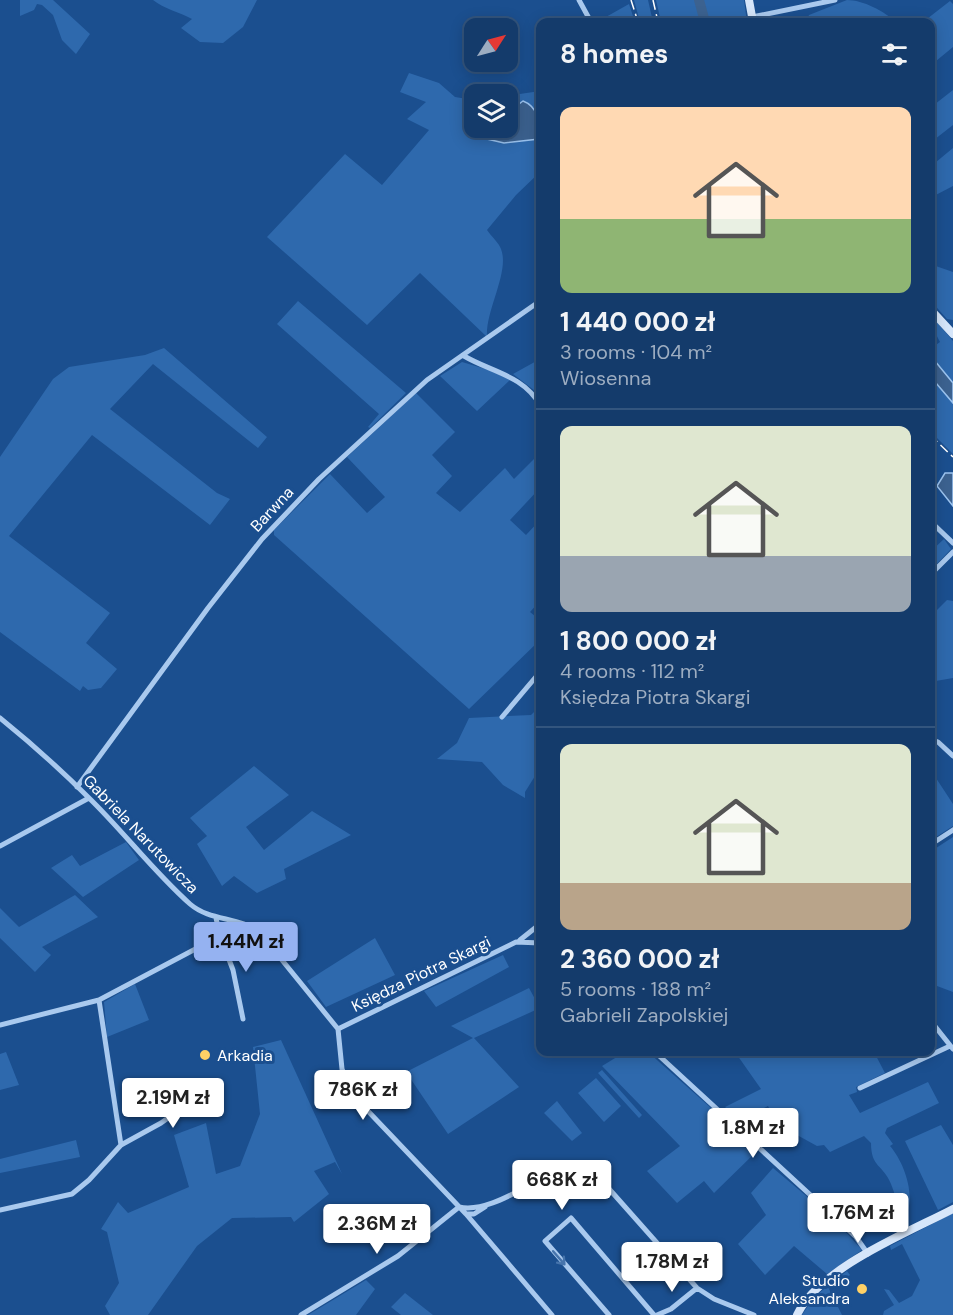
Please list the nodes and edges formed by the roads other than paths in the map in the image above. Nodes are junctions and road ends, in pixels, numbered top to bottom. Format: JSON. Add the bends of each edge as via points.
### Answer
{"nodes":[{"id":1,"x":579,"y":0,"type":"edge"},
{"id":2,"x":749,"y":0,"type":"edge"},
{"id":3,"x":835,"y":0,"type":"edge"},
{"id":4,"x":589,"y":18,"type":"edge"},
{"id":5,"x":753,"y":18,"type":"edge"},
{"id":6,"x":761,"y":18,"type":"edge"},
{"id":7,"x":536,"y":304,"type":"edge"},
{"id":8,"x":935,"y":314,"type":"edge"},
{"id":9,"x":953,"y":334,"type":"edge"},
{"id":10,"x":464,"y":356,"type":"junction"},
{"id":11,"x":536,"y":400,"type":"edge"},
{"id":12,"x":935,"y":526,"type":"edge"},
{"id":13,"x":953,"y":543,"type":"edge"},
{"id":14,"x":953,"y":552,"type":"edge"},
{"id":15,"x":935,"y":570,"type":"edge"},
{"id":16,"x":536,"y":677,"type":"edge"},
{"id":17,"x":502,"y":717,"type":"dead end"},
{"id":18,"x":0,"y":718,"type":"edge"},
{"id":19,"x":935,"y":741,"type":"edge"},
{"id":20,"x":953,"y":756,"type":"edge"},
{"id":21,"x":77,"y":787,"type":"junction"},
{"id":22,"x":89,"y":798,"type":"junction"},
{"id":23,"x":953,"y":830,"type":"edge"},
{"id":24,"x":935,"y":842,"type":"edge"},
{"id":25,"x":0,"y":846,"type":"edge"},
{"id":26,"x":216,"y":918,"type":"junction"},
{"id":27,"x":536,"y":928,"type":"edge"},
{"id":28,"x":220,"y":936,"type":"junction"},
{"id":29,"x":516,"y":942,"type":"junction"},
{"id":30,"x":536,"y":942,"type":"edge"},
{"id":31,"x":99,"y":1000,"type":"junction"},
{"id":32,"x":243,"y":1019,"type":"dead end"},
{"id":33,"x":0,"y":1025,"type":"edge"},
{"id":34,"x":935,"y":1026,"type":"edge"},
{"id":35,"x":338,"y":1029,"type":"junction"},
{"id":36,"x":952,"y":1048,"type":"edge"},
{"id":37,"x":935,"y":1055,"type":"edge"},
{"id":38,"x":659,"y":1056,"type":"edge"},
{"id":39,"x":934,"y":1056,"type":"edge"},
{"id":40,"x":860,"y":1088,"type":"dead end"},
{"id":41,"x":209,"y":1089,"type":"dead end"},
{"id":42,"x":121,"y":1145,"type":"junction"},
{"id":43,"x":491,"y":1202,"type":"junction"},
{"id":44,"x":459,"y":1207,"type":"junction"},
{"id":45,"x":471,"y":1208,"type":"junction"},
{"id":46,"x":953,"y":1209,"type":"edge"},
{"id":47,"x":0,"y":1210,"type":"edge"},
{"id":48,"x":477,"y":1212,"type":"junction"},
{"id":49,"x":465,"y":1214,"type":"junction"},
{"id":50,"x":474,"y":1224,"type":"junction"},
{"id":51,"x":868,"y":1254,"type":"junction"},
{"id":52,"x":697,"y":1288,"type":"junction"},
{"id":53,"x":671,"y":1309,"type":"junction"},
{"id":54,"x":301,"y":1315,"type":"edge"},
{"id":55,"x":552,"y":1315,"type":"edge"},
{"id":56,"x":609,"y":1315,"type":"edge"},
{"id":57,"x":656,"y":1315,"type":"edge"},
{"id":58,"x":676,"y":1315,"type":"edge"},
{"id":59,"x":754,"y":1315,"type":"edge"},
{"id":60,"x":797,"y":1315,"type":"edge"}],
"edges":[{"from":1,"to":4,"type":"street"},
{"from":2,"to":5,"type":"street"},
{"from":3,"to":6,"type":"street"},
{"from":7,"to":10,"type":"street","name":"Barwna"},
{"from":8,"to":9,"type":"street"},
{"from":10,"to":11,"type":"street","via":[[511,376]]},
{"from":10,"to":21,"type":"street","name":"Barwna","via":[[427,380],[262,539]]},
{"from":12,"to":13,"type":"street"},
{"from":14,"to":15,"type":"street"},
{"from":16,"to":17,"type":"street"},
{"from":18,"to":21,"type":"street","name":"Gabriela Narutowicza"},
{"from":19,"to":20,"type":"street"},
{"from":21,"to":22,"type":"street","name":"Gabriela Narutowicza"},
{"from":22,"to":25,"type":"street"},
{"from":22,"to":26,"type":"street","name":"Gabriela Narutowicza","via":[[192,906]]},
{"from":23,"to":24,"type":"street"},
{"from":26,"to":28,"type":"street"},
{"from":26,"to":35,"type":"street","name":"Gabriela Narutowicza","via":[[241,922],[260,933]]},
{"from":27,"to":29,"type":"street","name":"Księdza Piotra Skargi"},
{"from":28,"to":31,"type":"street"},
{"from":28,"to":32,"type":"street","via":[[233,970]]},
{"from":29,"to":30,"type":"street","name":"Księdza Piotra Skargi"},
{"from":29,"to":35,"type":"street","name":"Księdza Piotra Skargi"},
{"from":31,"to":33,"type":"street"},
{"from":31,"to":42,"type":"street"},
{"from":34,"to":36,"type":"street"},
{"from":35,"to":44,"type":"street","via":[[342,1069],[350,1087]]},
{"from":36,"to":37,"type":"street"},
{"from":38,"to":51,"type":"street","via":[[856,1238]]},
{"from":39,"to":40,"type":"street"},
{"from":41,"to":42,"type":"street"},
{"from":42,"to":47,"type":"street","via":[[72,1194]]},
{"from":43,"to":45,"type":"street"},
{"from":43,"to":48,"type":"street"},
{"from":43,"to":52,"type":"street","via":[[569,1168],[588,1168]]},
{"from":44,"to":45,"type":"street"},
{"from":44,"to":49,"type":"street"},
{"from":44,"to":54,"type":"street","via":[[398,1256]]},
{"from":45,"to":49,"type":"street"},
{"from":46,"to":51,"type":"street"},
{"from":48,"to":49,"type":"street"},
{"from":48,"to":50,"type":"street"},
{"from":49,"to":50,"type":"street"},
{"from":50,"to":55,"type":"street"},
{"from":51,"to":60,"type":"street","via":[[818,1287]]},
{"from":52,"to":53,"type":"street"},
{"from":52,"to":59,"type":"street"},
{"from":53,"to":57,"type":"street"},
{"from":53,"to":58,"type":"street"},
{"from":57,"to":56,"type":"street","one_way":true,"via":[[571,1218],[545,1241]]}]}
